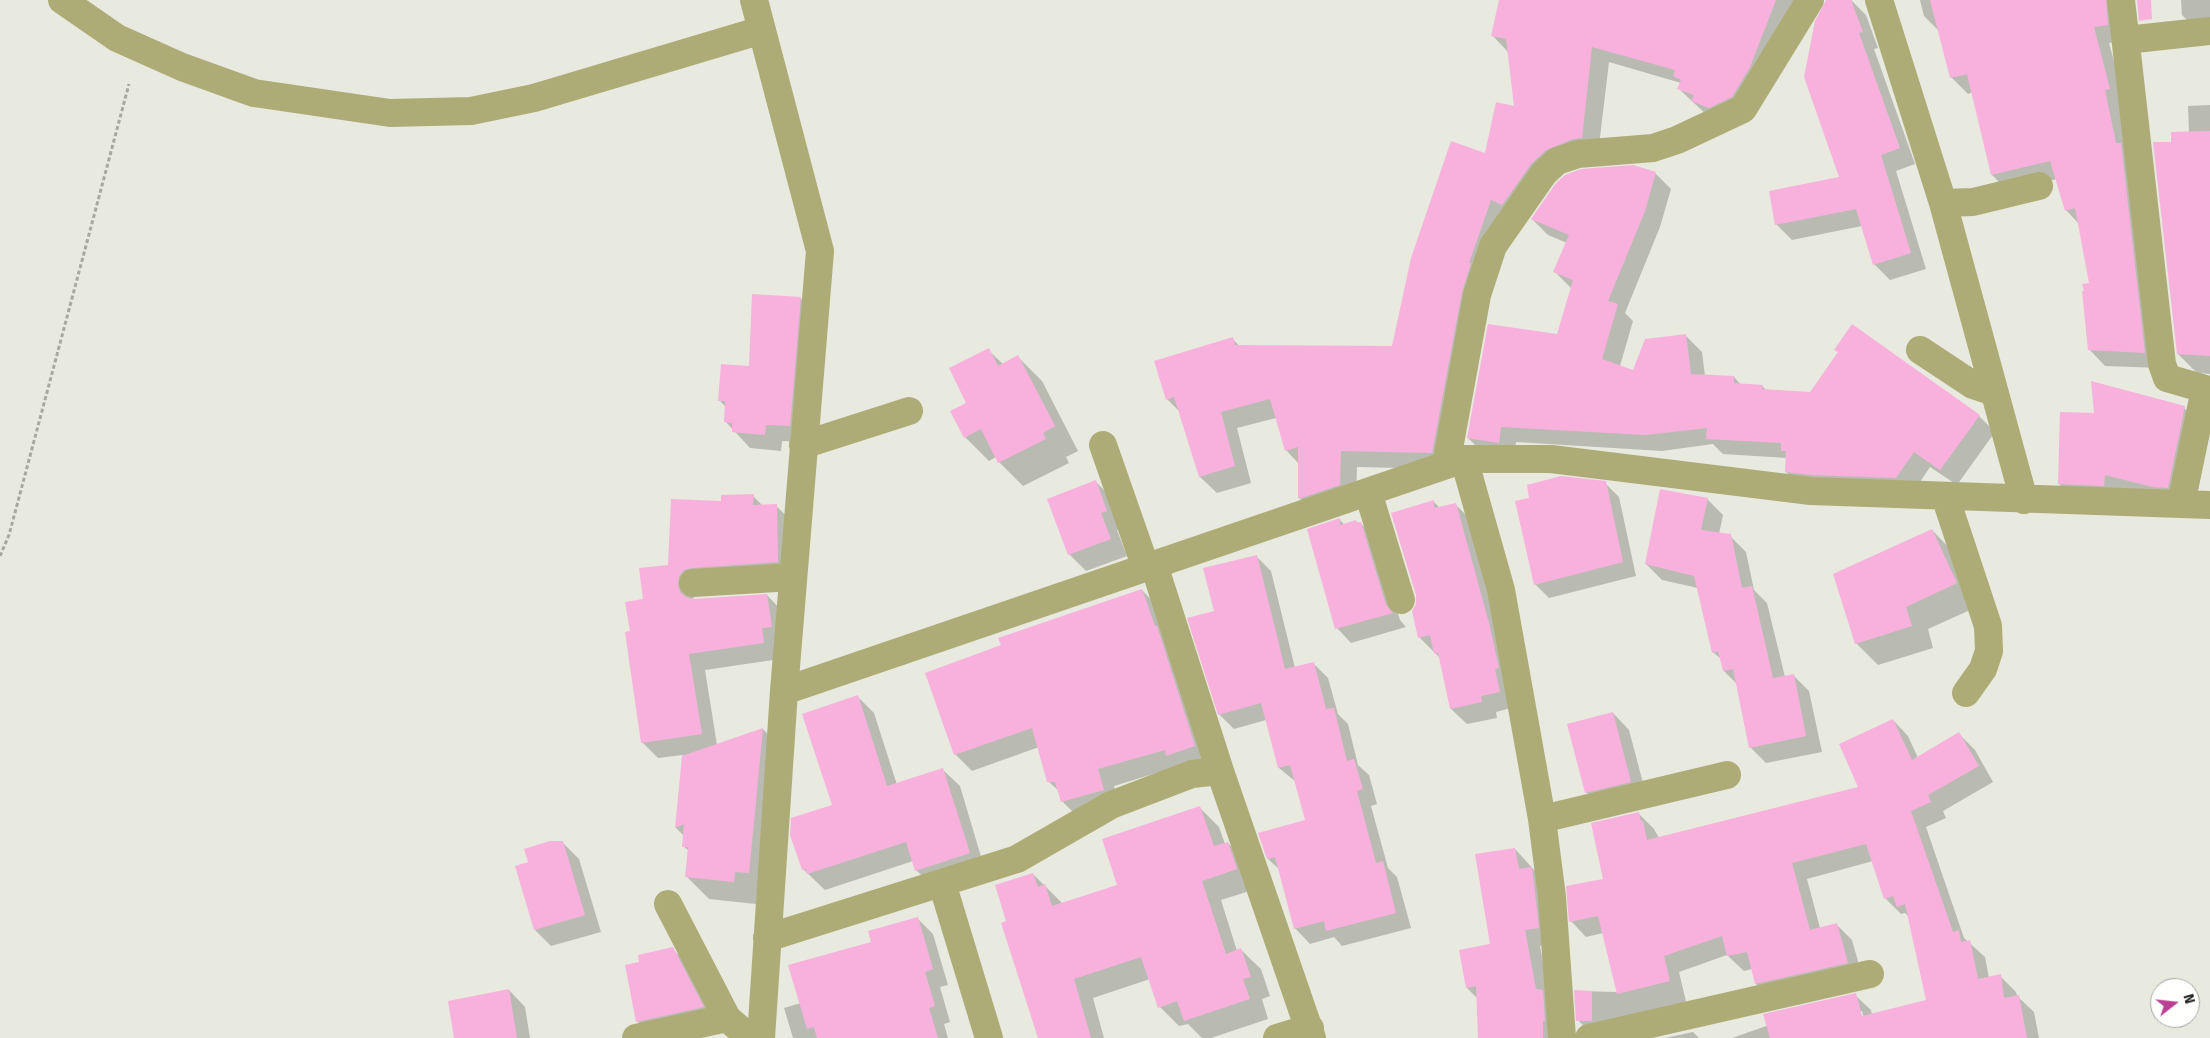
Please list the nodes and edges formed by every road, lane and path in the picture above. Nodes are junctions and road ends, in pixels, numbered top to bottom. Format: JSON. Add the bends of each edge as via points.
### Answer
{"nodes":[{"id":1,"x":754,"y":0,"type":"edge"},
{"id":2,"x":1810,"y":0,"type":"edge"},
{"id":3,"x":1879,"y":0,"type":"edge"},
{"id":4,"x":2121,"y":0,"type":"edge"},
{"id":5,"x":64,"y":1,"type":"edge"},
{"id":6,"x":762,"y":30,"type":"junction"},
{"id":7,"x":2210,"y":31,"type":"edge"},
{"id":8,"x":2126,"y":40,"type":"junction"},
{"id":9,"x":129,"y":84,"type":"dead end"},
{"id":10,"x":2039,"y":186,"type":"dead end"},
{"id":11,"x":1943,"y":203,"type":"junction"},
{"id":12,"x":1920,"y":350,"type":"dead end"},
{"id":13,"x":1994,"y":392,"type":"junction"},
{"id":14,"x":909,"y":411,"type":"dead end"},
{"id":15,"x":803,"y":445,"type":"junction"},
{"id":16,"x":1103,"y":445,"type":"dead end"},
{"id":17,"x":1455,"y":462,"type":"junction"},
{"id":18,"x":1368,"y":492,"type":"junction"},
{"id":19,"x":1945,"y":496,"type":"junction"},
{"id":20,"x":2024,"y":500,"type":"junction"},
{"id":21,"x":2181,"y":504,"type":"junction"},
{"id":22,"x":2210,"y":505,"type":"edge"},
{"id":23,"x":0,"y":556,"type":"edge"},
{"id":24,"x":1150,"y":566,"type":"junction"},
{"id":25,"x":793,"y":577,"type":"junction"},
{"id":26,"x":693,"y":583,"type":"dead end"},
{"id":27,"x":1401,"y":600,"type":"dead end"},
{"id":28,"x":784,"y":691,"type":"junction"},
{"id":29,"x":1966,"y":693,"type":"dead end"},
{"id":30,"x":1220,"y":771,"type":"junction"},
{"id":31,"x":1728,"y":776,"type":"dead end"},
{"id":32,"x":1542,"y":818,"type":"junction"},
{"id":33,"x":942,"y":883,"type":"junction"},
{"id":34,"x":668,"y":904,"type":"dead end"},
{"id":35,"x":768,"y":938,"type":"junction"},
{"id":36,"x":1870,"y":974,"type":"dead end"},
{"id":37,"x":727,"y":1018,"type":"junction"},
{"id":38,"x":1311,"y":1033,"type":"edge"},
{"id":39,"x":636,"y":1038,"type":"edge"},
{"id":40,"x":754,"y":1038,"type":"edge"},
{"id":41,"x":761,"y":1038,"type":"edge"},
{"id":42,"x":989,"y":1038,"type":"edge"},
{"id":43,"x":1277,"y":1038,"type":"edge"},
{"id":44,"x":1562,"y":1038,"type":"edge"},
{"id":45,"x":1589,"y":1038,"type":"edge"}],
"edges":[{"from":1,"to":6,"type":"street"},
{"from":2,"to":17,"type":"street","via":[[1742,109],[1653,148],[1578,154],[1557,161],[1544,174],[1493,246],[1476,296]]},
{"from":3,"to":11,"type":"street"},
{"from":4,"to":8,"type":"street"},
{"from":5,"to":6,"type":"street","via":[[117,38],[182,67],[254,92],[390,113],[471,112],[534,98]]},
{"from":6,"to":15,"type":"street","via":[[820,251]]},
{"from":7,"to":8,"type":"street"},
{"from":8,"to":21,"type":"street","via":[[2162,364],[2167,378],[2205,389]]},
{"from":9,"to":23,"type":"path","via":[[9,535]]},
{"from":10,"to":11,"type":"street","via":[[1973,202]]},
{"from":11,"to":13,"type":"street"},
{"from":12,"to":13,"type":"street","via":[[1973,386]]},
{"from":13,"to":20,"type":"street"},
{"from":14,"to":15,"type":"street"},
{"from":15,"to":25,"type":"street"},
{"from":16,"to":24,"type":"street"},
{"from":17,"to":18,"type":"street"},
{"from":17,"to":19,"type":"street","via":[[1550,459],[1811,491]]},
{"from":17,"to":32,"type":"street","via":[[1501,590]]},
{"from":18,"to":24,"type":"street"},
{"from":18,"to":27,"type":"street"},
{"from":19,"to":20,"type":"street"},
{"from":19,"to":29,"type":"street","via":[[1988,626],[1989,650],[1983,669]]},
{"from":20,"to":21,"type":"street"},
{"from":21,"to":22,"type":"street"},
{"from":24,"to":28,"type":"street"},
{"from":24,"to":30,"type":"street"},
{"from":25,"to":26,"type":"street"},
{"from":25,"to":28,"type":"street"},
{"from":28,"to":35,"type":"street"},
{"from":30,"to":33,"type":"street","via":[[1192,774],[1111,805],[1017,859]]},
{"from":30,"to":38,"type":"street"},
{"from":31,"to":32,"type":"street"},
{"from":32,"to":44,"type":"street","via":[[1552,897]]},
{"from":33,"to":35,"type":"street"},
{"from":33,"to":42,"type":"street"},
{"from":34,"to":37,"type":"street"},
{"from":35,"to":41,"type":"street"},
{"from":36,"to":45,"type":"street"},
{"from":37,"to":39,"type":"street"},
{"from":37,"to":40,"type":"street"},
{"from":38,"to":43,"type":"street"}]}
